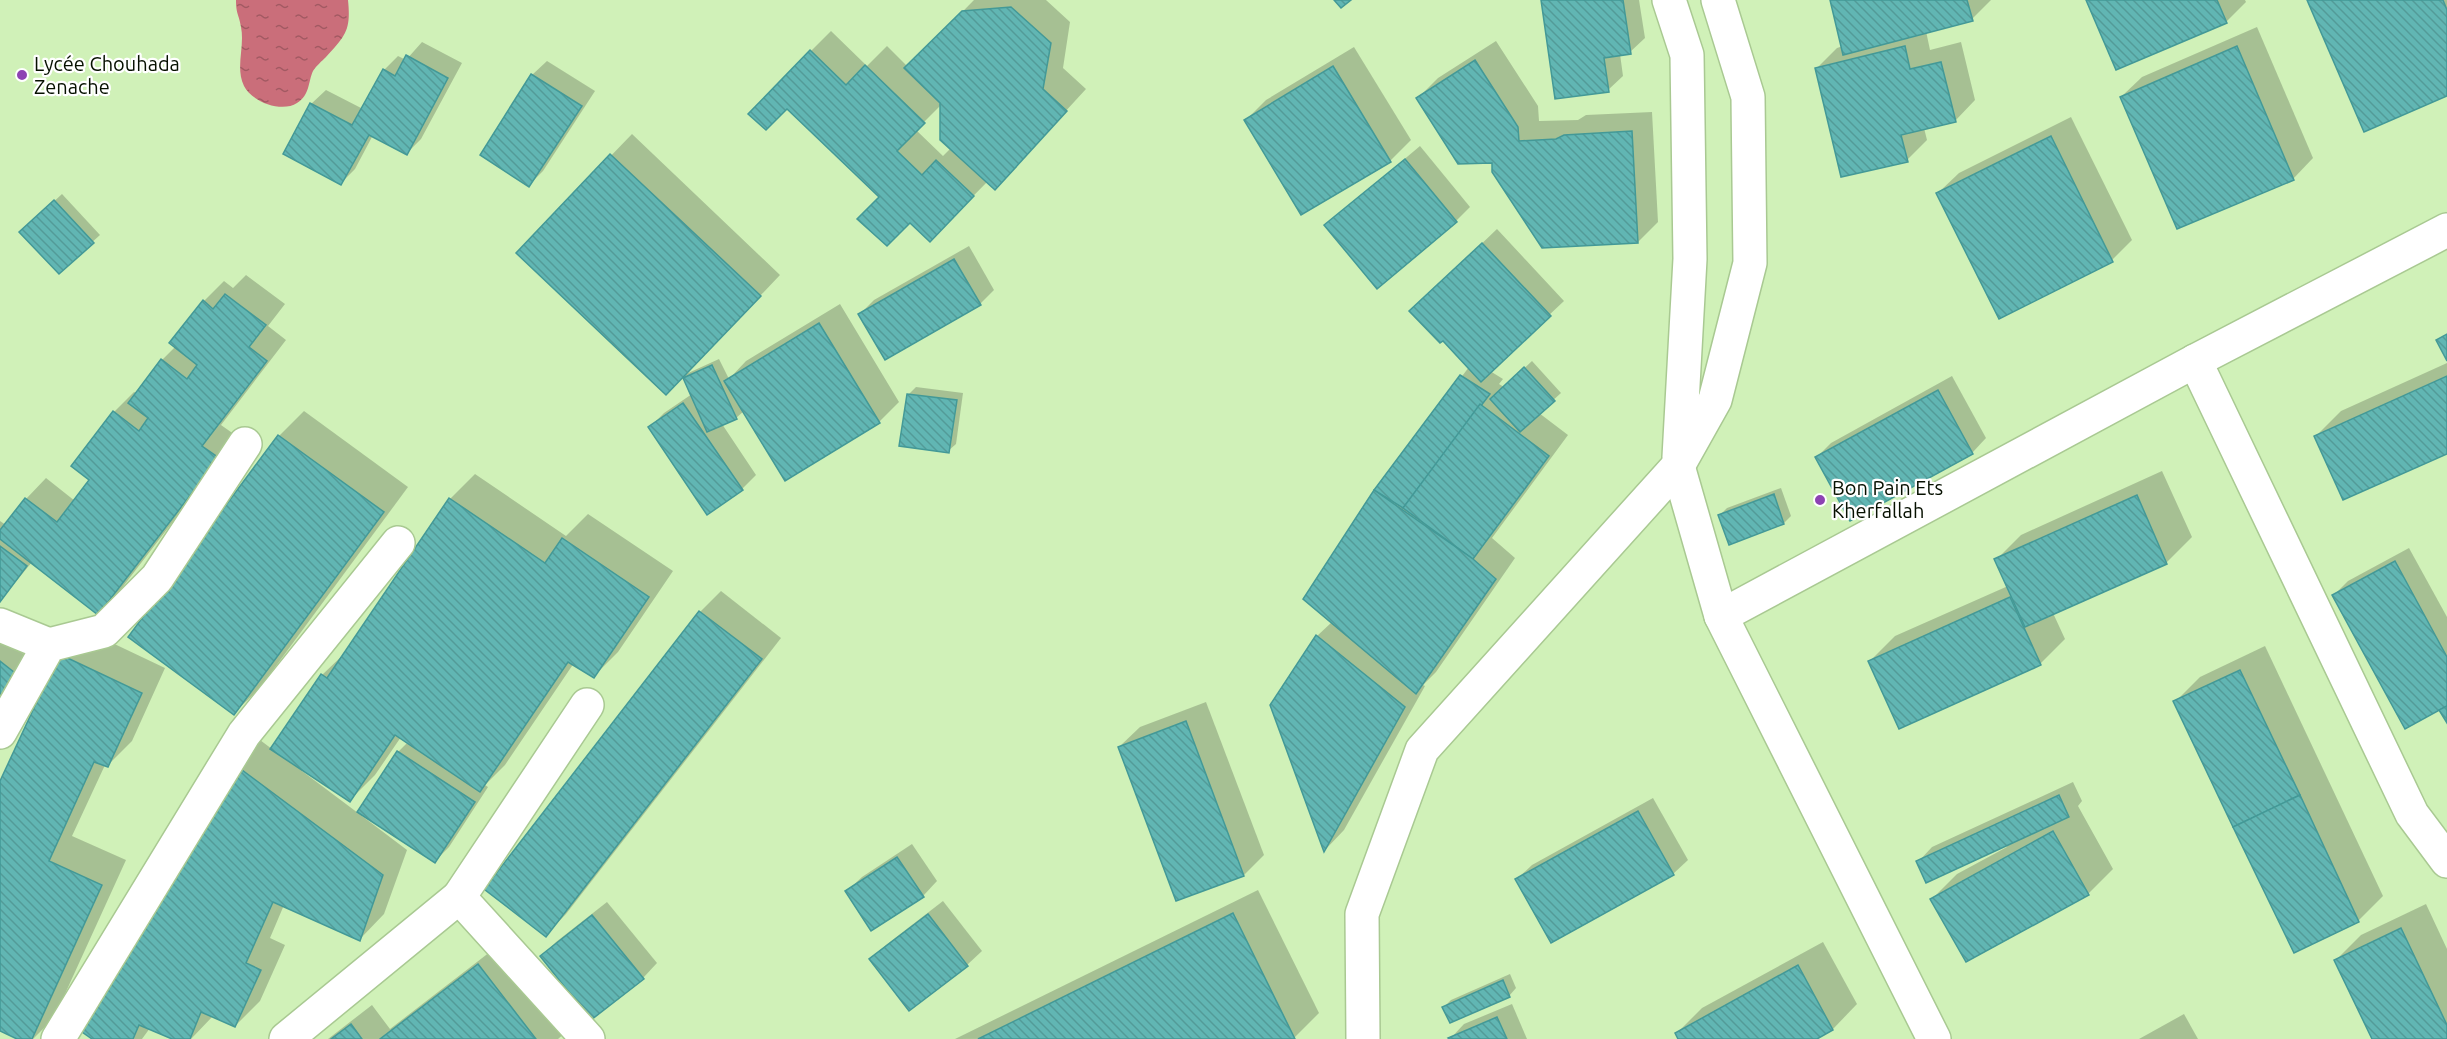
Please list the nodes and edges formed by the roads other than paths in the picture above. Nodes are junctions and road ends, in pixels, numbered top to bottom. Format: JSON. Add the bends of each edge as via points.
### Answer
{"nodes":[{"id":1,"x":1669,"y":0,"type":"edge"},
{"id":2,"x":1718,"y":0,"type":"edge"},
{"id":3,"x":2447,"y":230,"type":"edge"},
{"id":4,"x":2195,"y":361,"type":"junction"},
{"id":5,"x":245,"y":444,"type":"dead end"},
{"id":6,"x":1678,"y":466,"type":"junction"},
{"id":7,"x":398,"y":543,"type":"dead end"},
{"id":8,"x":1721,"y":616,"type":"junction"},
{"id":9,"x":0,"y":625,"type":"edge"},
{"id":10,"x":49,"y":645,"type":"junction"},
{"id":11,"x":587,"y":705,"type":"dead end"},
{"id":12,"x":0,"y":732,"type":"edge"},
{"id":13,"x":2447,"y":861,"type":"edge"},
{"id":14,"x":459,"y":897,"type":"junction"},
{"id":15,"x":58,"y":1039,"type":"edge"},
{"id":16,"x":286,"y":1039,"type":"edge"},
{"id":17,"x":588,"y":1039,"type":"edge"},
{"id":18,"x":1364,"y":1039,"type":"edge"},
{"id":19,"x":1934,"y":1039,"type":"edge"}],
"edges":[{"from":1,"to":6,"type":"street","via":[[1687,54],[1690,259]]},
{"from":2,"to":6,"type":"street","via":[[1748,97],[1750,263],[1715,400]]},
{"from":3,"to":4,"type":"street"},
{"from":4,"to":8,"type":"street"},
{"from":4,"to":13,"type":"street","via":[[2412,814]]},
{"from":5,"to":10,"type":"street","via":[[157,578],[104,631]]},
{"from":6,"to":8,"type":"street"},
{"from":6,"to":18,"type":"street","via":[[1422,750],[1362,914]]},
{"from":7,"to":15,"type":"street","via":[[244,734]]},
{"from":8,"to":19,"type":"street"},
{"from":9,"to":10,"type":"street"},
{"from":10,"to":12,"type":"street"},
{"from":11,"to":14,"type":"street"},
{"from":14,"to":16,"type":"street"},
{"from":14,"to":17,"type":"street"}]}
